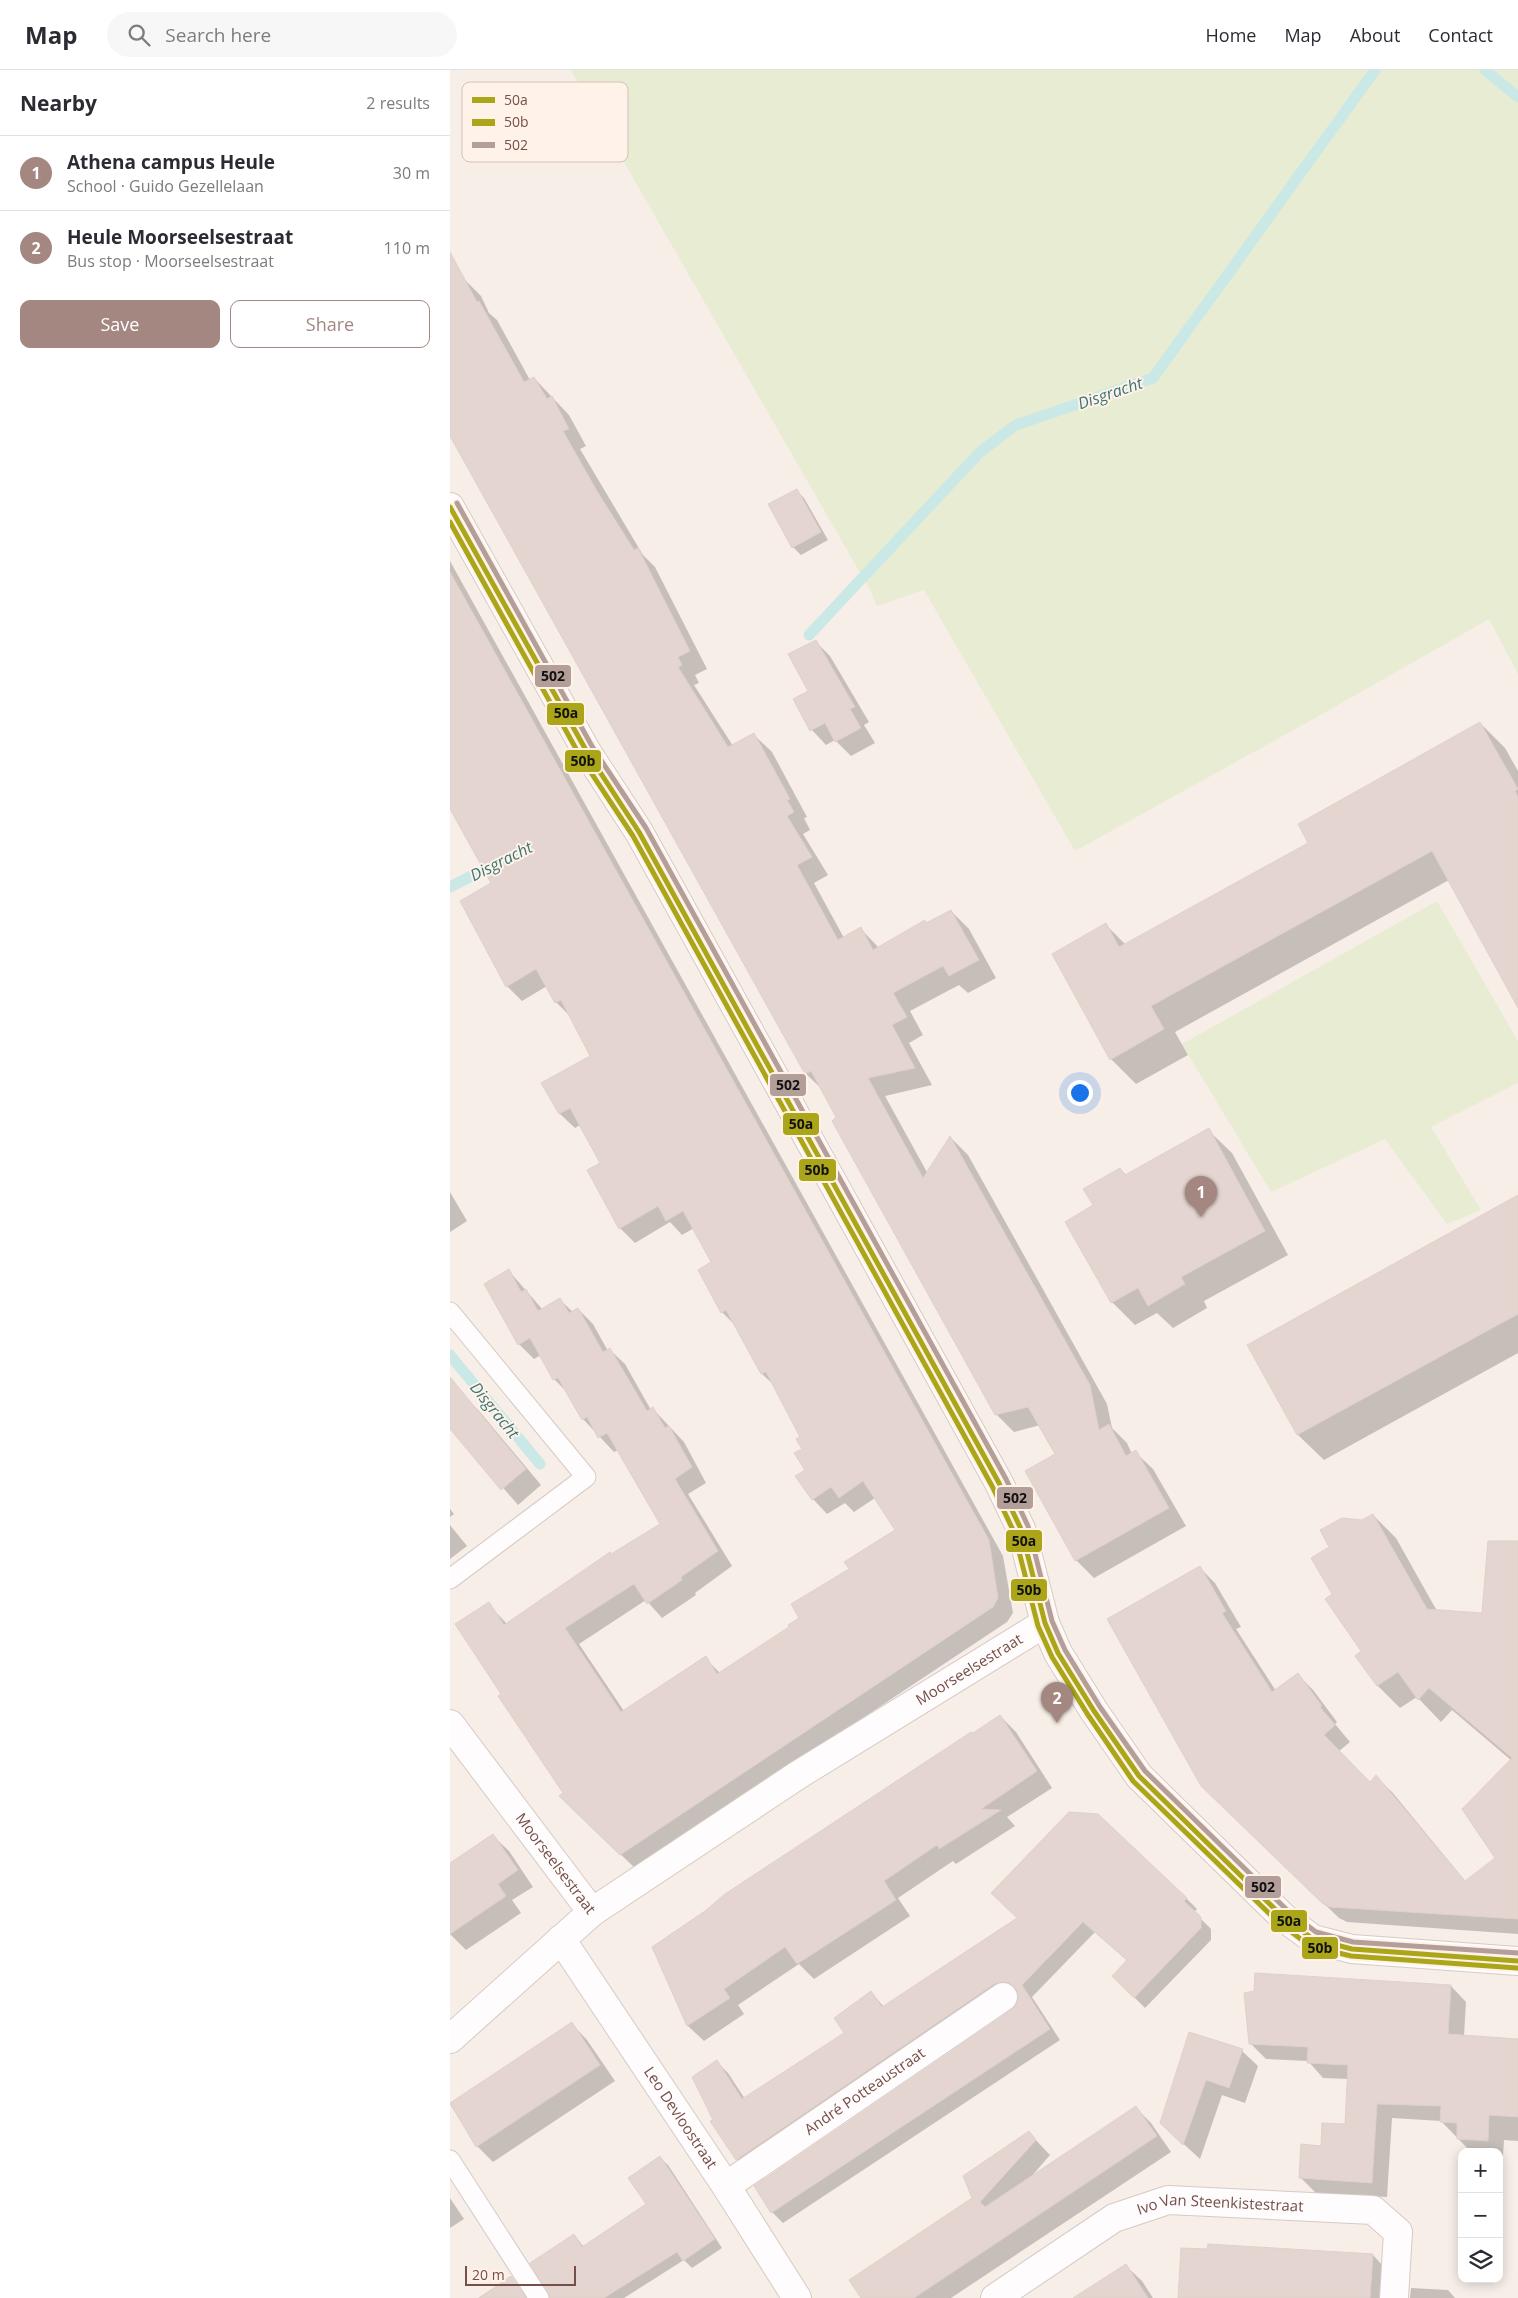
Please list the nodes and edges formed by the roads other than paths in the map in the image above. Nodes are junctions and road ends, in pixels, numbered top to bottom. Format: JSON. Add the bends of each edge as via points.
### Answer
{"nodes":[{"id":1,"x":450,"y":507,"type":"edge"},
{"id":2,"x":450,"y":1312,"type":"edge"},
{"id":3,"x":450,"y":1579,"type":"edge"},
{"id":4,"x":1045,"y":1623,"type":"junction"},
{"id":5,"x":450,"y":1724,"type":"edge"},
{"id":6,"x":592,"y":1912,"type":"junction"},
{"id":7,"x":561,"y":1940,"type":"junction"},
{"id":8,"x":1518,"y":1961,"type":"edge"},
{"id":9,"x":1003,"y":1998,"type":"dead end"},
{"id":10,"x":450,"y":2039,"type":"edge"},
{"id":11,"x":450,"y":2160,"type":"edge"},
{"id":12,"x":726,"y":2186,"type":"junction"},
{"id":13,"x":539,"y":2298,"type":"edge"},
{"id":14,"x":797,"y":2298,"type":"edge"},
{"id":15,"x":995,"y":2298,"type":"edge"},
{"id":16,"x":1394,"y":2298,"type":"edge"}],
"edges":[{"from":1,"to":4,"type":"street","via":[[587,752],[639,832],[999,1483],[1022,1529]]},
{"from":2,"to":3,"type":"lane","via":[[586,1477]]},
{"from":4,"to":6,"type":"street","name":"Moorseelsestraat","via":[[798,1775]]},
{"from":4,"to":8,"type":"street","via":[[1058,1653],[1139,1776],[1283,1917],[1313,1939],[1352,1949]]},
{"from":5,"to":6,"type":"street","name":"Moorseelsestraat"},
{"from":6,"to":7,"type":"street"},
{"from":7,"to":10,"type":"street"},
{"from":7,"to":12,"type":"street","name":"Leo Devloostraat"},
{"from":9,"to":12,"type":"street","name":"André Potteaustraat"},
{"from":11,"to":13,"type":"lane"},
{"from":12,"to":14,"type":"street","name":"Leo Devloostraat"},
{"from":15,"to":16,"type":"street","name":"Ivo Van Steenkistestraat","via":[[1114,2218],[1168,2200],[1373,2210],[1398,2232]]}]}
